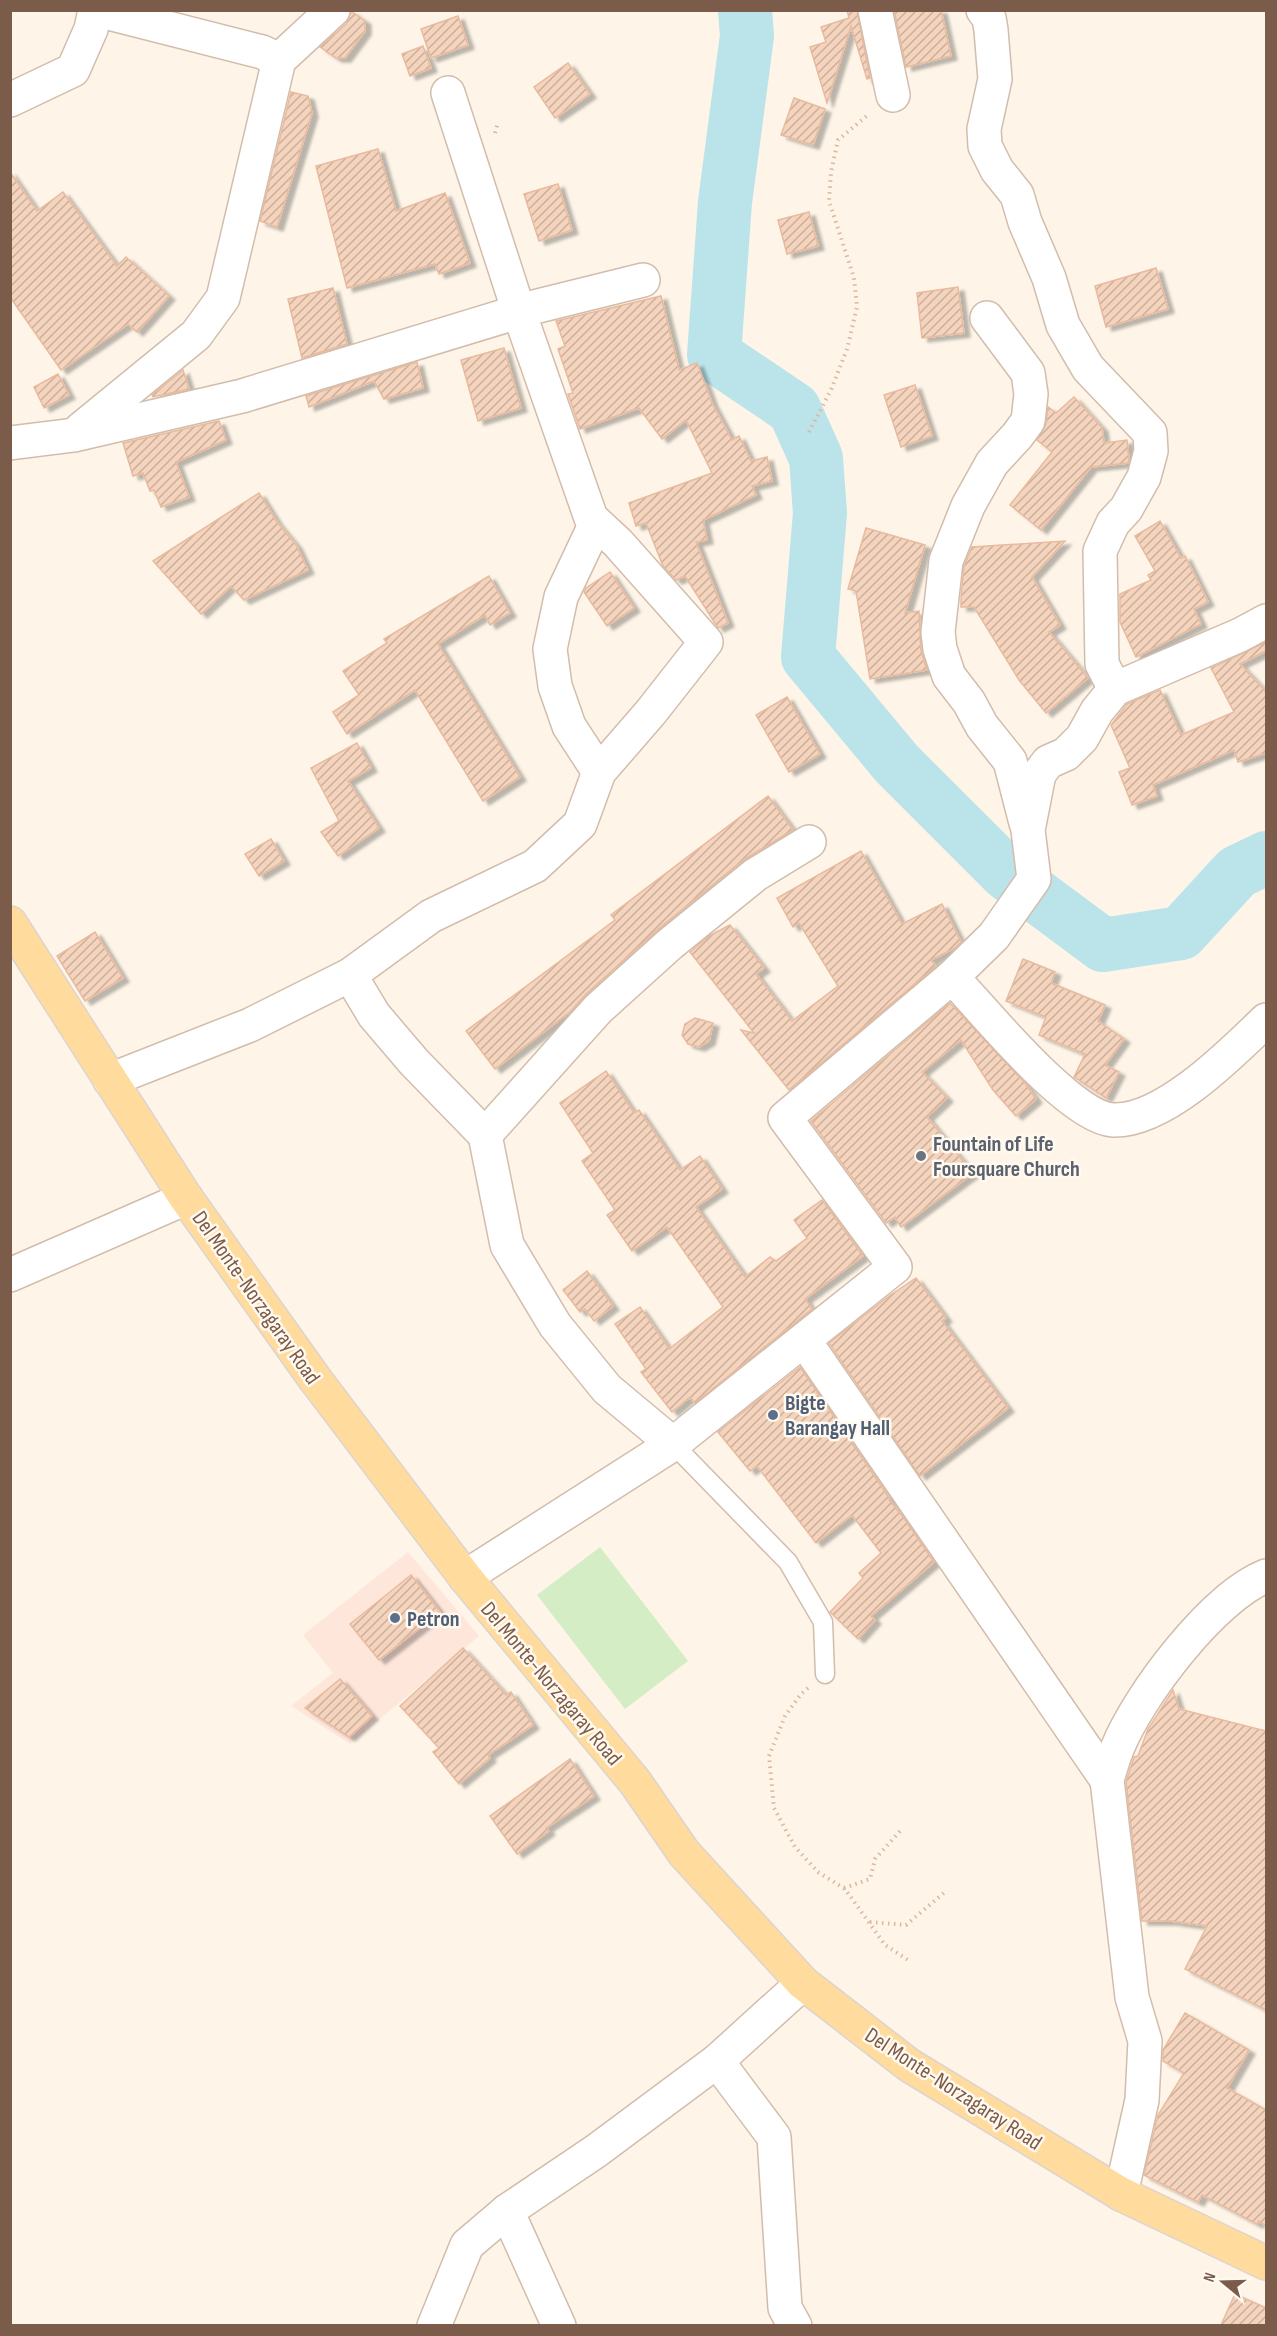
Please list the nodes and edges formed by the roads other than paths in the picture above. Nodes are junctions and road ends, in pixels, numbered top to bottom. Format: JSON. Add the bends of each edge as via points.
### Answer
{"nodes":[{"id":1,"x":96,"y":10,"type":"edge"},
{"id":2,"x":333,"y":10,"type":"edge"},
{"id":3,"x":875,"y":10,"type":"edge"},
{"id":4,"x":983,"y":10,"type":"edge"},
{"id":5,"x":195,"y":22,"type":"edge"},
{"id":6,"x":279,"y":60,"type":"junction"},
{"id":7,"x":448,"y":93,"type":"dead end"},
{"id":8,"x":893,"y":95,"type":"road end"},
{"id":9,"x":10,"y":100,"type":"edge"},
{"id":10,"x":643,"y":280,"type":"dead end"},
{"id":11,"x":519,"y":312,"type":"junction"},
{"id":12,"x":987,"y":318,"type":"dead end"},
{"id":13,"x":74,"y":435,"type":"junction"},
{"id":14,"x":10,"y":443,"type":"edge"},
{"id":15,"x":596,"y":523,"type":"junction"},
{"id":16,"x":1266,"y":621,"type":"edge"},
{"id":17,"x":1115,"y":689,"type":"junction"},
{"id":18,"x":599,"y":772,"type":"junction"},
{"id":19,"x":1028,"y":831,"type":"junction"},
{"id":20,"x":809,"y":842,"type":"dead end"},
{"id":21,"x":10,"y":923,"type":"edge"},
{"id":22,"x":350,"y":975,"type":"junction"},
{"id":23,"x":952,"y":977,"type":"junction"},
{"id":24,"x":1266,"y":1020,"type":"edge"},
{"id":25,"x":110,"y":1080,"type":"junction"},
{"id":26,"x":485,"y":1136,"type":"junction"},
{"id":27,"x":186,"y":1198,"type":"junction"},
{"id":28,"x":10,"y":1275,"type":"edge"},
{"id":29,"x":804,"y":1340,"type":"junction"},
{"id":30,"x":673,"y":1444,"type":"junction"},
{"id":31,"x":1266,"y":1576,"type":"edge"},
{"id":32,"x":465,"y":1578,"type":"junction"},
{"id":33,"x":825,"y":1674,"type":"road end"},
{"id":34,"x":1107,"y":1780,"type":"junction"},
{"id":35,"x":803,"y":1983,"type":"junction"},
{"id":36,"x":717,"y":2061,"type":"junction"},
{"id":37,"x":1121,"y":2194,"type":"junction"},
{"id":38,"x":507,"y":2211,"type":"junction"},
{"id":39,"x":1266,"y":2263,"type":"edge"},
{"id":40,"x":435,"y":2325,"type":"edge"},
{"id":41,"x":559,"y":2325,"type":"edge"},
{"id":42,"x":795,"y":2325,"type":"edge"}],
"edges":[{"from":1,"to":5,"type":"street"},
{"from":1,"to":9,"type":"street","via":[[73,70]]},
{"from":2,"to":6,"type":"street"},
{"from":3,"to":8,"type":"street"},
{"from":4,"to":17,"type":"street","via":[[989,18],[995,69],[984,129],[985,147],[1017,195],[1063,325],[1088,368],[1150,433],[1151,452],[1144,477],[1100,551],[1102,664]]},
{"from":5,"to":6,"type":"street"},
{"from":6,"to":13,"type":"street","via":[[223,298],[196,335]]},
{"from":7,"to":11,"type":"street"},
{"from":10,"to":11,"type":"street"},
{"from":11,"to":13,"type":"street","via":[[242,396]]},
{"from":11,"to":15,"type":"street"},
{"from":12,"to":19,"type":"street","via":[[1028,374],[1028,421],[992,463],[968,506],[946,561],[938,632],[949,676],[1010,760]]},
{"from":13,"to":14,"type":"street"},
{"from":15,"to":18,"type":"street","via":[[561,597],[550,649],[555,686],[569,726]]},
{"from":15,"to":18,"type":"street","via":[[706,642]]},
{"from":16,"to":17,"type":"street"},
{"from":17,"to":19,"type":"street","via":[[1082,738],[1066,754],[1048,762],[1040,774]]},
{"from":18,"to":22,"type":"street","via":[[580,824],[535,867],[431,916]]},
{"from":19,"to":23,"type":"street","via":[[1034,879],[994,936]]},
{"from":20,"to":26,"type":"street","via":[[755,875],[606,1002]]},
{"from":21,"to":25,"type":"main road","name":"Del Monte-Norzagaray Road"},
{"from":22,"to":25,"type":"street","via":[[250,1025]]},
{"from":22,"to":26,"type":"street","via":[[374,1015]]},
{"from":23,"to":24,"type":"street","via":[[1040,1073],[1086,1112],[1113,1120],[1142,1116],[1175,1097],[1220,1065]]},
{"from":23,"to":29,"type":"street","via":[[785,1118],[895,1267]]},
{"from":25,"to":27,"type":"main road","name":"Del Monte-Norzagaray Road"},
{"from":26,"to":30,"type":"street","via":[[507,1245],[555,1325],[607,1389]]},
{"from":27,"to":28,"type":"street"},
{"from":27,"to":32,"type":"main road","name":"Del Monte-Norzagaray Road","via":[[315,1379]]},
{"from":29,"to":30,"type":"street"},
{"from":29,"to":34,"type":"street"},
{"from":30,"to":32,"type":"street"},
{"from":30,"to":33,"type":"lane","via":[[788,1562],[823,1622]]},
{"from":31,"to":34,"type":"street","via":[[1253,1581],[1204,1622],[1147,1694],[1118,1748]]},
{"from":32,"to":35,"type":"main road","name":"Del Monte-Norzagaray Road","via":[[635,1782],[684,1852]]},
{"from":34,"to":37,"type":"street","via":[[1132,1997],[1145,2041],[1142,2100]]},
{"from":35,"to":36,"type":"street"},
{"from":35,"to":37,"type":"main road","name":"Del Monte-Norzagaray Road","via":[[909,2064]]},
{"from":36,"to":38,"type":"street"},
{"from":36,"to":42,"type":"street","via":[[774,2137],[785,2308]]},
{"from":37,"to":39,"type":"main road","name":"Del Monte-Norzagaray Road"},
{"from":38,"to":40,"type":"street","via":[[467,2245]]},
{"from":38,"to":41,"type":"street"}]}
